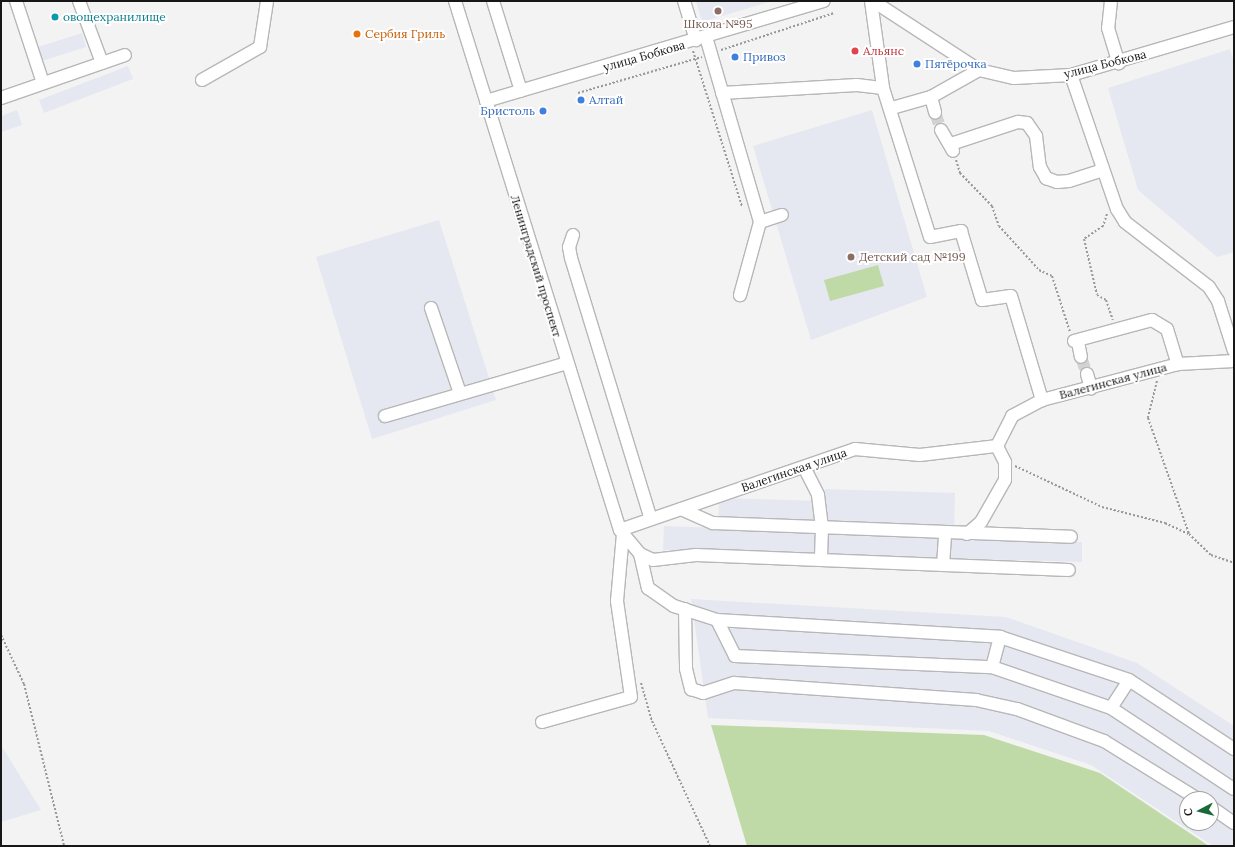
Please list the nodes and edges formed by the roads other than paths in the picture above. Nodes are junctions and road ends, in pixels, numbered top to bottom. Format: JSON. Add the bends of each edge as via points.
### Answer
{"nodes":[{"id":1,"x":16,"y":1,"type":"edge"},
{"id":2,"x":79,"y":1,"type":"edge"},
{"id":3,"x":267,"y":1,"type":"edge"},
{"id":4,"x":455,"y":1,"type":"edge"},
{"id":5,"x":493,"y":1,"type":"edge"},
{"id":6,"x":684,"y":1,"type":"edge"},
{"id":7,"x":824,"y":1,"type":"edge"},
{"id":8,"x":872,"y":1,"type":"edge"},
{"id":9,"x":1111,"y":1,"type":"edge"},
{"id":10,"x":1234,"y":27,"type":"edge"},
{"id":11,"x":698,"y":40,"type":"junction"},
{"id":12,"x":125,"y":55,"type":"dead end"},
{"id":13,"x":102,"y":63,"type":"junction"},
{"id":14,"x":1119,"y":63,"type":"junction"},
{"id":15,"x":979,"y":70,"type":"junction"},
{"id":16,"x":1071,"y":75,"type":"junction"},
{"id":17,"x":202,"y":80,"type":"dead end"},
{"id":18,"x":42,"y":83,"type":"junction"},
{"id":19,"x":884,"y":88,"type":"junction"},
{"id":20,"x":521,"y":91,"type":"junction"},
{"id":21,"x":722,"y":93,"type":"junction"},
{"id":22,"x":931,"y":97,"type":"junction"},
{"id":23,"x":1,"y":98,"type":"edge"},
{"id":24,"x":486,"y":101,"type":"junction"},
{"id":25,"x":892,"y":108,"type":"junction"},
{"id":26,"x":936,"y":112,"type":"tunnel mouth"},
{"id":27,"x":941,"y":130,"type":"tunnel mouth"},
{"id":28,"x":1102,"y":170,"type":"junction"},
{"id":29,"x":782,"y":215,"type":"dead end"},
{"id":30,"x":760,"y":222,"type":"junction"},
{"id":31,"x":573,"y":235,"type":"dead end"},
{"id":32,"x":740,"y":294,"type":"dead end"},
{"id":33,"x":431,"y":308,"type":"dead end"},
{"id":34,"x":1234,"y":351,"type":"edge"},
{"id":35,"x":1081,"y":357,"type":"tunnel mouth"},
{"id":36,"x":1234,"y":361,"type":"edge"},
{"id":37,"x":567,"y":363,"type":"junction"},
{"id":38,"x":1178,"y":364,"type":"junction"},
{"id":39,"x":1087,"y":374,"type":"tunnel mouth"},
{"id":40,"x":1091,"y":388,"type":"junction"},
{"id":41,"x":460,"y":393,"type":"junction"},
{"id":42,"x":1042,"y":400,"type":"junction"},
{"id":43,"x":386,"y":416,"type":"dead end"},
{"id":44,"x":997,"y":446,"type":"junction"},
{"id":45,"x":804,"y":467,"type":"junction"},
{"id":46,"x":680,"y":509,"type":"junction"},
{"id":47,"x":651,"y":519,"type":"junction"},
{"id":48,"x":822,"y":528,"type":"junction"},
{"id":49,"x":622,"y":532,"type":"junction"},
{"id":50,"x":945,"y":533,"type":"junction"},
{"id":51,"x":968,"y":534,"type":"junction"},
{"id":52,"x":1071,"y":536,"type":"dead end"},
{"id":53,"x":640,"y":554,"type":"junction"},
{"id":54,"x":821,"y":560,"type":"junction"},
{"id":55,"x":943,"y":565,"type":"junction"},
{"id":56,"x":1069,"y":570,"type":"dead end"},
{"id":57,"x":685,"y":610,"type":"junction"},
{"id":58,"x":717,"y":620,"type":"junction"},
{"id":59,"x":1000,"y":637,"type":"junction"},
{"id":60,"x":992,"y":667,"type":"junction"},
{"id":61,"x":1129,"y":680,"type":"junction"},
{"id":62,"x":1110,"y":708,"type":"junction"},
{"id":63,"x":542,"y":722,"type":"dead end"},
{"id":64,"x":1234,"y":749,"type":"edge"},
{"id":65,"x":1234,"y":789,"type":"edge"},
{"id":66,"x":1185,"y":791,"type":"edge"},
{"id":67,"x":1219,"y":813,"type":"edge"},
{"id":68,"x":1234,"y":823,"type":"edge"}],
"edges":[{"from":1,"to":18,"type":"street"},
{"from":2,"to":13,"type":"street"},
{"from":3,"to":17,"type":"street","via":[[260,47]]},
{"from":4,"to":24,"type":"street","name":"Ленинградский проспект"},
{"from":5,"to":20,"type":"street"},
{"from":6,"to":11,"type":"street"},
{"from":7,"to":11,"type":"street","name":"улица Бобкова"},
{"from":8,"to":15,"type":"street","name":"улица Бобкова"},
{"from":8,"to":19,"type":"street"},
{"from":9,"to":14,"type":"street","via":[[1108,28]]},
{"from":10,"to":14,"type":"street","name":"улица Бобкова"},
{"from":11,"to":20,"type":"street","name":"улица Бобкова"},
{"from":11,"to":21,"type":"street"},
{"from":12,"to":13,"type":"street"},
{"from":13,"to":18,"type":"street"},
{"from":14,"to":16,"type":"street","name":"улица Бобкова"},
{"from":15,"to":16,"type":"street","name":"улица Бобкова","via":[[1014,78]]},
{"from":15,"to":22,"type":"street"},
{"from":16,"to":28,"type":"street"},
{"from":18,"to":23,"type":"street"},
{"from":19,"to":21,"type":"street","via":[[857,85]]},
{"from":19,"to":25,"type":"street"},
{"from":20,"to":24,"type":"street","name":"улица Бобкова"},
{"from":21,"to":30,"type":"street"},
{"from":22,"to":25,"type":"street"},
{"from":22,"to":26,"type":"street"},
{"from":24,"to":37,"type":"street","name":"Ленинградский проспект"},
{"from":25,"to":42,"type":"street","via":[[930,237],[961,230],[982,300],[1011,296]]},
{"from":27,"to":28,"type":"street","via":[[952,148],[1018,122],[1027,123],[1036,136],[1040,167],[1046,178],[1057,182],[1069,181]]},
{"from":28,"to":34,"type":"street","via":[[1125,222],[1209,287],[1218,301]]},
{"from":29,"to":30,"type":"street"},
{"from":30,"to":32,"type":"street"},
{"from":31,"to":47,"type":"street","via":[[569,247],[571,258]]},
{"from":33,"to":41,"type":"street"},
{"from":35,"to":38,"type":"street","via":[[1076,341],[1152,320],[1161,323],[1167,329]]},
{"from":36,"to":38,"type":"street","name":"Валегинская улица"},
{"from":37,"to":41,"type":"street"},
{"from":37,"to":49,"type":"street","name":"Ленинградский проспект"},
{"from":38,"to":40,"type":"street","name":"Валегинская улица"},
{"from":39,"to":40,"type":"street"},
{"from":40,"to":42,"type":"street","name":"Валегинская улица"},
{"from":41,"to":43,"type":"street"},
{"from":42,"to":44,"type":"street","name":"Валегинская улица","via":[[1012,416]]},
{"from":44,"to":45,"type":"street","name":"Валегинская улица","via":[[920,455],[855,449]]},
{"from":44,"to":51,"type":"street","via":[[1005,462],[1005,480],[994,504]]},
{"from":45,"to":46,"type":"street","name":"Валегинская улица"},
{"from":45,"to":48,"type":"street","via":[[818,495]]},
{"from":46,"to":47,"type":"street","name":"Валегинская улица"},
{"from":46,"to":48,"type":"street","via":[[713,523]]},
{"from":47,"to":49,"type":"street","name":"Валегинская улица"},
{"from":48,"to":50,"type":"street"},
{"from":48,"to":54,"type":"street"},
{"from":49,"to":53,"type":"street"},
{"from":49,"to":63,"type":"street","via":[[617,601],[631,697]]},
{"from":50,"to":51,"type":"street"},
{"from":50,"to":55,"type":"street"},
{"from":51,"to":52,"type":"street"},
{"from":53,"to":54,"type":"street","via":[[653,560],[696,555]]},
{"from":53,"to":57,"type":"street","via":[[648,588]]},
{"from":54,"to":55,"type":"street"},
{"from":55,"to":56,"type":"street"},
{"from":57,"to":58,"type":"street"},
{"from":57,"to":66,"type":"street","via":[[686,669],[691,689],[703,692],[734,683],[976,700],[1017,708],[1104,740]]},
{"from":58,"to":59,"type":"street"},
{"from":58,"to":60,"type":"street","via":[[735,656]]},
{"from":59,"to":60,"type":"street"},
{"from":59,"to":61,"type":"street"},
{"from":60,"to":62,"type":"street"},
{"from":61,"to":62,"type":"street"},
{"from":61,"to":64,"type":"street"},
{"from":62,"to":65,"type":"street"},
{"from":67,"to":68,"type":"street"}]}
